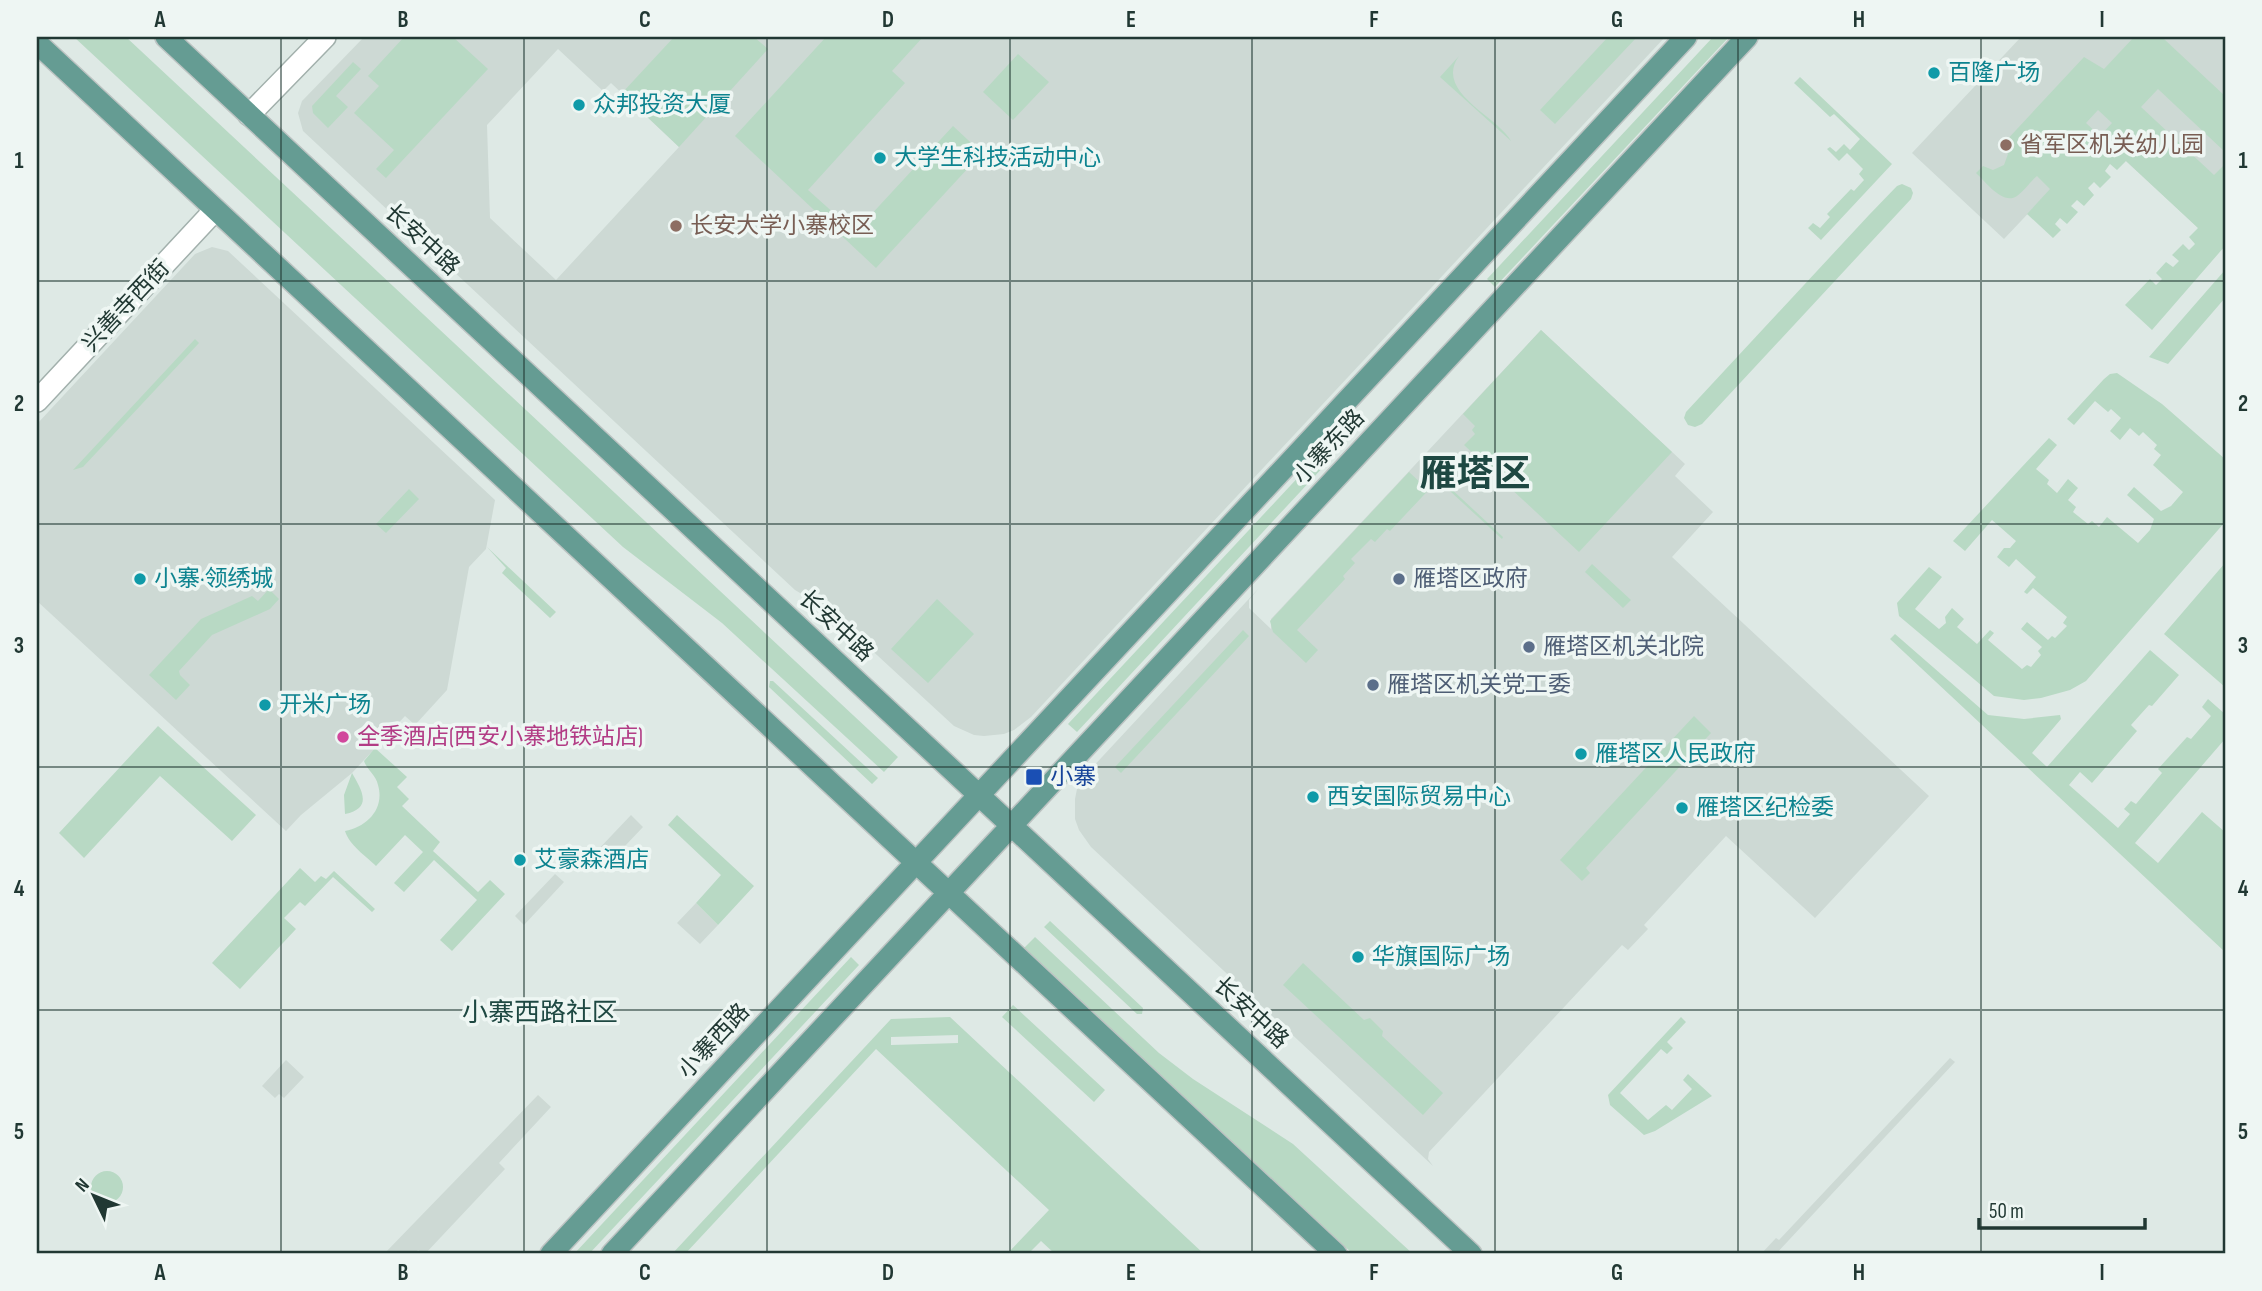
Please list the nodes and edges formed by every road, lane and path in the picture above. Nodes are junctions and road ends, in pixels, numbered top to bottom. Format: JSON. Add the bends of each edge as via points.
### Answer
{"nodes":[{"id":1,"x":166,"y":37,"type":"edge"},
{"id":2,"x":325,"y":37,"type":"edge"},
{"id":3,"x":1686,"y":37,"type":"edge"},
{"id":4,"x":1747,"y":37,"type":"edge"},
{"id":5,"x":37,"y":43,"type":"edge"},
{"id":6,"x":249,"y":115,"type":"junction"},
{"id":7,"x":215,"y":210,"type":"junction"},
{"id":8,"x":37,"y":401,"type":"edge"},
{"id":9,"x":979,"y":795,"type":"junction"},
{"id":10,"x":1012,"y":826,"type":"junction"},
{"id":11,"x":916,"y":863,"type":"junction"},
{"id":12,"x":948,"y":893,"type":"junction"},
{"id":13,"x":551,"y":1254,"type":"edge"},
{"id":14,"x":612,"y":1254,"type":"edge"},
{"id":15,"x":1336,"y":1254,"type":"edge"},
{"id":16,"x":1471,"y":1254,"type":"edge"}],
"edges":[{"from":1,"to":6,"type":"main road","name":"长安中路"},
{"from":2,"to":6,"type":"street"},
{"from":3,"to":9,"type":"main road","name":"小寨东路"},
{"from":4,"to":10,"type":"main road","name":"小寨东路"},
{"from":5,"to":7,"type":"main road"},
{"from":6,"to":9,"type":"main road","name":"长安中路"},
{"from":7,"to":8,"type":"street","name":"兴善寺西街"},
{"from":7,"to":11,"type":"main road"},
{"from":9,"to":10,"type":"main road","name":"长安中路"},
{"from":9,"to":11,"type":"main road","name":"小寨东路"},
{"from":10,"to":12,"type":"main road","name":"小寨东路"},
{"from":10,"to":16,"type":"main road","name":"长安中路"},
{"from":11,"to":12,"type":"main road"},
{"from":11,"to":13,"type":"main road","name":"小寨西路"},
{"from":12,"to":14,"type":"main road"},
{"from":12,"to":15,"type":"main road"}]}
